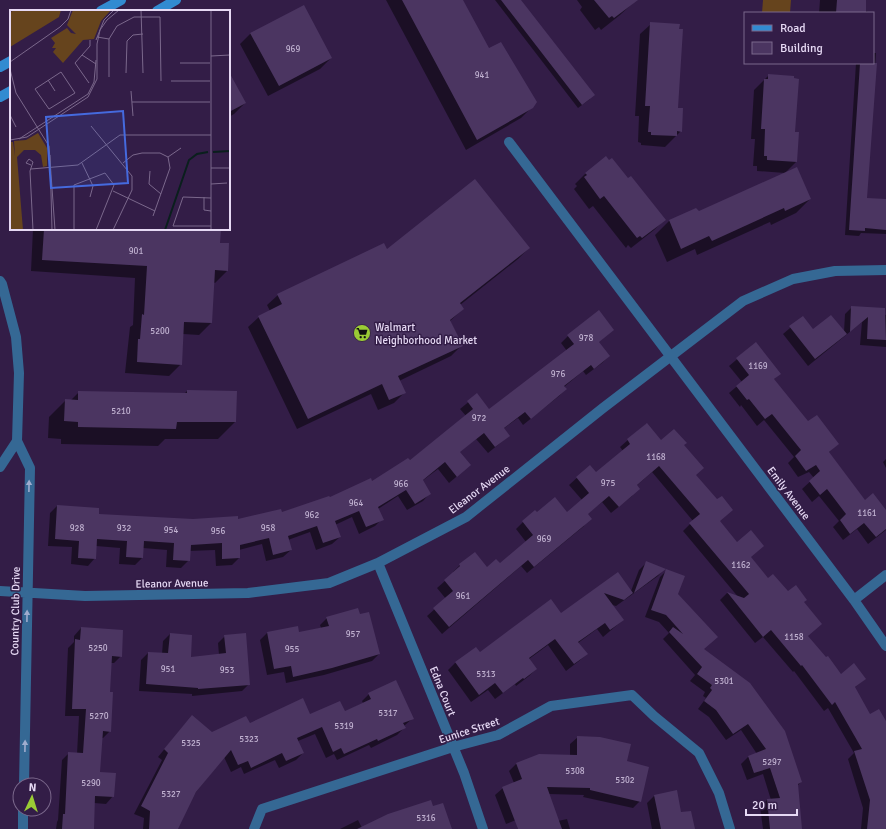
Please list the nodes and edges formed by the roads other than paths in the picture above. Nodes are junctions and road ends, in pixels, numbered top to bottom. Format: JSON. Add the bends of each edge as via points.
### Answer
{"nodes":[{"id":1,"x":121,"y":0,"type":"edge"},
{"id":2,"x":176,"y":0,"type":"edge"},
{"id":3,"x":104,"y":10,"type":"edge"},
{"id":4,"x":159,"y":10,"type":"edge"},
{"id":5,"x":10,"y":62,"type":"edge"},
{"id":6,"x":0,"y":67,"type":"edge"},
{"id":7,"x":10,"y":91,"type":"edge"},
{"id":8,"x":0,"y":96,"type":"edge"},
{"id":9,"x":509,"y":142,"type":"dead end"},
{"id":10,"x":886,"y":270,"type":"edge"},
{"id":11,"x":0,"y":281,"type":"edge"},
{"id":12,"x":670,"y":356,"type":"junction"},
{"id":13,"x":16,"y":441,"type":"junction"},
{"id":14,"x":0,"y":467,"type":"edge"},
{"id":15,"x":378,"y":563,"type":"junction"},
{"id":16,"x":886,"y":575,"type":"edge"},
{"id":17,"x":0,"y":591,"type":"edge"},
{"id":18,"x":28,"y":593,"type":"junction"},
{"id":19,"x":854,"y":600,"type":"junction"},
{"id":20,"x":886,"y":646,"type":"edge"},
{"id":21,"x":453,"y":747,"type":"junction"},
{"id":22,"x":24,"y":777,"type":"edge"},
{"id":23,"x":23,"y":817,"type":"edge"},
{"id":24,"x":23,"y":829,"type":"edge"},
{"id":25,"x":254,"y":829,"type":"edge"},
{"id":26,"x":483,"y":829,"type":"edge"},
{"id":27,"x":730,"y":829,"type":"edge"}],
"edges":[{"from":1,"to":3,"type":"street"},
{"from":2,"to":4,"type":"street"},
{"from":5,"to":6,"type":"street"},
{"from":7,"to":8,"type":"street"},
{"from":9,"to":12,"type":"street","name":"Emily Avenue"},
{"from":10,"to":12,"type":"street","name":"Eleanor Avenue","via":[[835,271],[793,279],[743,301]]},
{"from":11,"to":13,"type":"street","name":"Country Club Drive","via":[[16,337],[19,373]]},
{"from":12,"to":15,"type":"street","name":"Eleanor Avenue","via":[[466,517]]},
{"from":12,"to":19,"type":"street","name":"Emily Avenue"},
{"from":13,"to":14,"type":"street","name":"Country Club Drive"},
{"from":18,"to":13,"type":"street","name":"Country Club Drive","one_way":true,"via":[[30,468]]},
{"from":15,"to":18,"type":"street","name":"Eleanor Avenue","via":[[329,583],[248,593],[85,596]]},
{"from":15,"to":21,"type":"street","name":"Edna Court"},
{"from":16,"to":19,"type":"street"},
{"from":17,"to":18,"type":"street","name":"Eleanor Avenue"},
{"from":22,"to":18,"type":"street","name":"Country Club Drive","one_way":true},
{"from":19,"to":20,"type":"street","name":"Emily Avenue"},
{"from":21,"to":25,"type":"street","name":"Eunice Street","via":[[262,809]]},
{"from":21,"to":26,"type":"street","name":"Edna Court"},
{"from":21,"to":27,"type":"street","name":"Eunice Street","via":[[498,735],[551,706],[632,695],[699,754],[719,793]]},
{"from":23,"to":24,"type":"street"}]}
